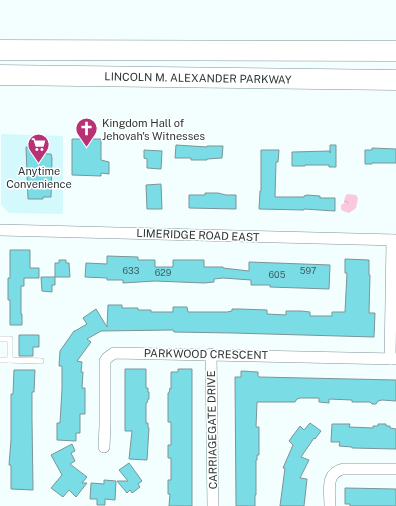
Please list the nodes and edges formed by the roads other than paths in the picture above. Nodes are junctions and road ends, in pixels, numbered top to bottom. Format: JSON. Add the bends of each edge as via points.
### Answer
{"nodes":[{"id":1,"x":0,"y":50,"type":"edge"},
{"id":2,"x":396,"y":51,"type":"edge"},
{"id":3,"x":0,"y":75,"type":"edge"},
{"id":4,"x":396,"y":80,"type":"edge"},
{"id":5,"x":0,"y":230,"type":"edge"},
{"id":6,"x":394,"y":240,"type":"edge"},
{"id":7,"x":0,"y":339,"type":"edge"},
{"id":8,"x":211,"y":354,"type":"junction"},
{"id":9,"x":393,"y":359,"type":"edge"},
{"id":10,"x":0,"y":360,"type":"edge"},
{"id":11,"x":10,"y":360,"type":"junction"},
{"id":12,"x":41,"y":361,"type":"dead end"},
{"id":13,"x":104,"y":447,"type":"dead end"},
{"id":14,"x":396,"y":469,"type":"edge"},
{"id":15,"x":213,"y":506,"type":"edge"},
{"id":16,"x":330,"y":506,"type":"edge"}],
"edges":[{"from":1,"to":2,"type":"highway"},
{"from":3,"to":4,"type":"highway","name":"LINCOLN M. ALEXANDER PARKWAY"},
{"from":5,"to":6,"type":"street","name":"LIMERIDGE ROAD EAST"},
{"from":6,"to":9,"type":"street"},
{"from":7,"to":11,"type":"lane","via":[[10,339]]},
{"from":8,"to":9,"type":"street","name":"PARKWOOD CRESCENT"},
{"from":8,"to":13,"type":"street","name":"PARKWOOD CRESCENT","via":[[121,352],[109,356],[105,362]]},
{"from":8,"to":15,"type":"street","name":"CARRIAGEGATE DRIVE"},
{"from":10,"to":11,"type":"lane"},
{"from":11,"to":12,"type":"lane"},
{"from":14,"to":16,"type":"street","via":[[338,470],[330,481]]}]}
